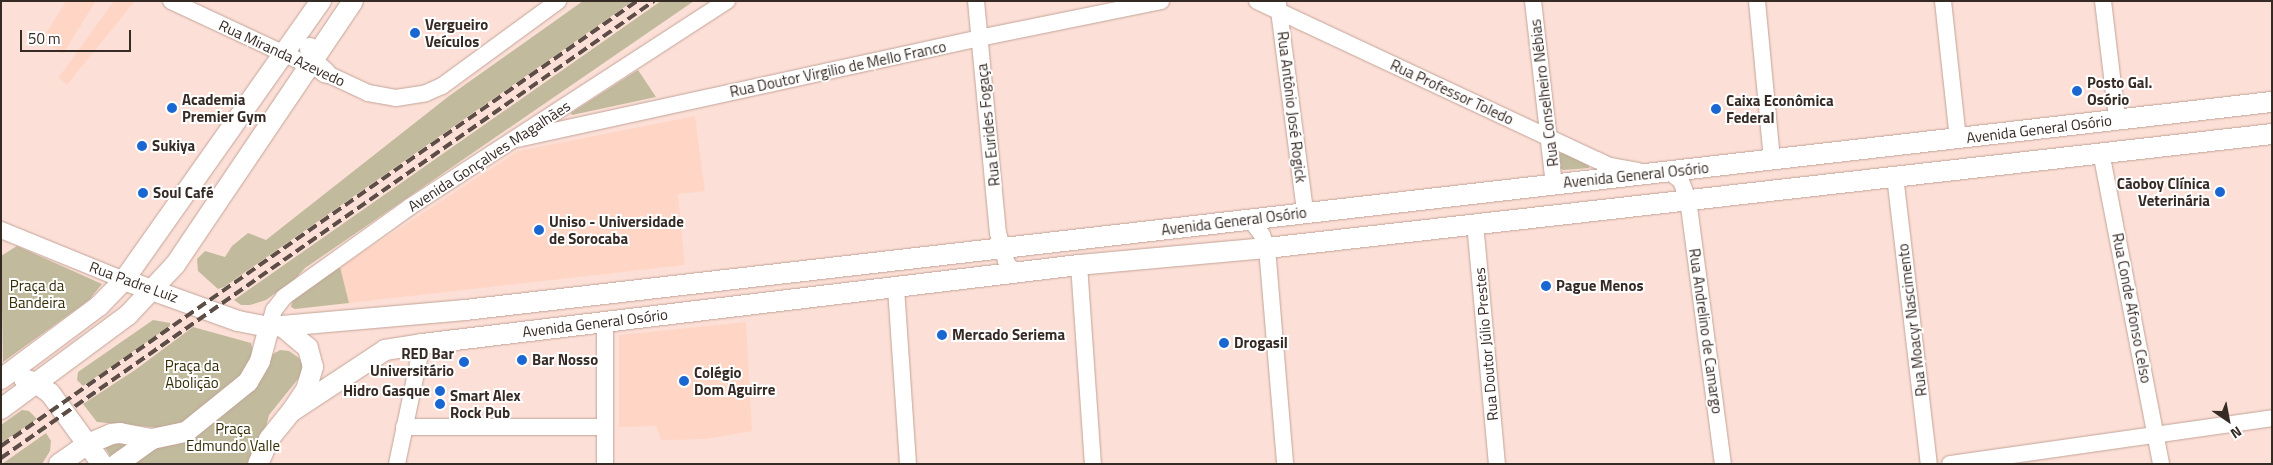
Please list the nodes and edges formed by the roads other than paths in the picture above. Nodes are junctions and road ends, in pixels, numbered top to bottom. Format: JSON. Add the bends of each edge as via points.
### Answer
{"nodes":[{"id":1,"x":171,"y":1,"type":"edge"},
{"id":2,"x":322,"y":1,"type":"edge"},
{"id":3,"x":353,"y":1,"type":"edge"},
{"id":4,"x":558,"y":1,"type":"edge"},
{"id":5,"x":727,"y":1,"type":"edge"},
{"id":6,"x":976,"y":1,"type":"edge"},
{"id":7,"x":1161,"y":1,"type":"edge"},
{"id":8,"x":1258,"y":1,"type":"edge"},
{"id":9,"x":1533,"y":1,"type":"edge"},
{"id":10,"x":1756,"y":1,"type":"edge"},
{"id":11,"x":1943,"y":1,"type":"edge"},
{"id":12,"x":2103,"y":1,"type":"edge"},
{"id":13,"x":1279,"y":7,"type":"edge"},
{"id":14,"x":979,"y":38,"type":"junction"},
{"id":15,"x":284,"y":54,"type":"junction"},
{"id":16,"x":316,"y":67,"type":"junction"},
{"id":17,"x":2272,"y":102,"type":"edge"},
{"id":18,"x":2117,"y":119,"type":"junction"},
{"id":19,"x":2272,"y":134,"type":"edge"},
{"id":20,"x":1548,"y":136,"type":"junction"},
{"id":21,"x":516,"y":139,"type":"junction"},
{"id":22,"x":1958,"y":139,"type":"junction"},
{"id":23,"x":2101,"y":152,"type":"junction"},
{"id":24,"x":1772,"y":159,"type":"junction"},
{"id":25,"x":1670,"y":172,"type":"junction"},
{"id":26,"x":1650,"y":173,"type":"junction"},
{"id":27,"x":1895,"y":176,"type":"junction"},
{"id":28,"x":1554,"y":184,"type":"junction"},
{"id":29,"x":1688,"y":199,"type":"junction"},
{"id":30,"x":1305,"y":212,"type":"junction"},
{"id":31,"x":1250,"y":219,"type":"junction"},
{"id":32,"x":1475,"y":223,"type":"junction"},
{"id":33,"x":1,"y":230,"type":"edge"},
{"id":34,"x":18,"y":236,"type":"junction"},
{"id":35,"x":1,"y":246,"type":"edge"},
{"id":36,"x":1001,"y":248,"type":"junction"},
{"id":37,"x":1267,"y":248,"type":"junction"},
{"id":38,"x":1079,"y":266,"type":"junction"},
{"id":39,"x":1021,"y":273,"type":"junction"},
{"id":40,"x":124,"y":280,"type":"junction"},
{"id":41,"x":896,"y":288,"type":"junction"},
{"id":42,"x":152,"y":290,"type":"junction"},
{"id":43,"x":465,"y":310,"type":"junction"},
{"id":44,"x":605,"y":322,"type":"junction"},
{"id":45,"x":272,"y":332,"type":"junction"},
{"id":46,"x":422,"y":344,"type":"junction"},
{"id":47,"x":4,"y":375,"type":"edge"},
{"id":48,"x":36,"y":383,"type":"junction"},
{"id":49,"x":1,"y":409,"type":"edge"},
{"id":50,"x":291,"y":412,"type":"junction"},
{"id":51,"x":2272,"y":418,"type":"edge"},
{"id":52,"x":404,"y":426,"type":"junction"},
{"id":53,"x":605,"y":427,"type":"junction"},
{"id":54,"x":2156,"y":434,"type":"junction"},
{"id":55,"x":152,"y":439,"type":"junction"},
{"id":56,"x":88,"y":444,"type":"junction"},
{"id":57,"x":59,"y":464,"type":"edge"},
{"id":58,"x":102,"y":464,"type":"edge"},
{"id":59,"x":117,"y":464,"type":"edge"},
{"id":60,"x":258,"y":464,"type":"edge"},
{"id":61,"x":397,"y":464,"type":"edge"},
{"id":62,"x":605,"y":464,"type":"edge"},
{"id":63,"x":908,"y":464,"type":"edge"},
{"id":64,"x":1093,"y":464,"type":"edge"},
{"id":65,"x":1285,"y":464,"type":"edge"},
{"id":66,"x":1497,"y":464,"type":"edge"},
{"id":67,"x":1723,"y":464,"type":"edge"},
{"id":68,"x":1929,"y":464,"type":"edge"},
{"id":69,"x":1950,"y":464,"type":"edge"},
{"id":70,"x":2162,"y":464,"type":"edge"}],
"edges":[{"from":1,"to":15,"type":"street","name":"Rua Miranda Azevedo"},
{"from":2,"to":15,"type":"main road"},
{"from":2,"to":16,"type":"main road","via":[[312,26],[310,45]]},
{"from":3,"to":16,"type":"main road"},
{"from":4,"to":16,"type":"street","name":"Rua Miranda Azevedo","via":[[442,86],[426,93],[396,98],[368,93]]},
{"from":5,"to":21,"type":"street","name":"Avenida Gonçalves Magalhães"},
{"from":6,"to":14,"type":"street","name":"Rua Eurides Fogaça"},
{"from":7,"to":14,"type":"street","name":"Rua Doutor Virgilio de Mello Franco"},
{"from":8,"to":13,"type":"street","name":"Rua Professor Toledo"},
{"from":9,"to":20,"type":"street","name":"Rua Conselheiro Nébias"},
{"from":10,"to":24,"type":"street"},
{"from":11,"to":22,"type":"street"},
{"from":12,"to":18,"type":"street"},
{"from":13,"to":20,"type":"street","name":"Rua Professor Toledo"},
{"from":13,"to":30,"type":"street","name":"Rua Antônio José Rogick"},
{"from":14,"to":21,"type":"street","name":"Rua Doutor Virgilio de Mello Franco"},
{"from":14,"to":36,"type":"street","name":"Rua Eurides Fogaça"},
{"from":15,"to":16,"type":"street","name":"Rua Miranda Azevedo"},
{"from":15,"to":40,"type":"main road"},
{"from":16,"to":42,"type":"main road","via":[[175,265]]},
{"from":17,"to":18,"type":"main road","name":"Avenida General Osório"},
{"from":18,"to":22,"type":"main road","name":"Avenida General Osório"},
{"from":19,"to":23,"type":"main road","name":"Avenida General Osório"},
{"from":20,"to":26,"type":"street","name":"Rua Professor Toledo","via":[[1610,166]]},
{"from":20,"to":28,"type":"street","name":"Rua Conselheiro Nébias"},
{"from":21,"to":45,"type":"street","name":"Avenida Gonçalves Magalhães","via":[[412,206],[284,297],[274,310]]},
{"from":22,"to":24,"type":"main road","name":"Avenida General Osório"},
{"from":23,"to":27,"type":"main road","name":"Avenida General Osório"},
{"from":23,"to":54,"type":"street","name":"Rua Conde Afonso Celso"},
{"from":24,"to":25,"type":"main road","name":"Avenida General Osório"},
{"from":25,"to":26,"type":"main road","name":"Avenida General Osório"},
{"from":25,"to":29,"type":"street","via":[[1681,181]]},
{"from":26,"to":28,"type":"main road","name":"Avenida General Osório"},
{"from":27,"to":29,"type":"main road","name":"Avenida General Osório"},
{"from":27,"to":68,"type":"street","name":"Rua Moacyr Nascimento"},
{"from":28,"to":30,"type":"main road","name":"Avenida General Osório"},
{"from":29,"to":32,"type":"main road","name":"Avenida General Osório"},
{"from":29,"to":67,"type":"street","name":"Rua Andrelino de Camargo"},
{"from":30,"to":31,"type":"main road","name":"Avenida General Osório"},
{"from":31,"to":36,"type":"main road","name":"Avenida General Osório"},
{"from":31,"to":37,"type":"street"},
{"from":32,"to":37,"type":"main road","name":"Avenida General Osório"},
{"from":32,"to":66,"type":"street","name":"Rua Doutor Júlio Prestes"},
{"from":33,"to":34,"type":"street","name":"Rua Padre Luiz"},
{"from":34,"to":35,"type":"street"},
{"from":34,"to":40,"type":"street","name":"Rua Padre Luiz"},
{"from":36,"to":39,"type":"street","via":[[1010,267]]},
{"from":36,"to":43,"type":"main road","name":"Avenida General Osório"},
{"from":37,"to":38,"type":"main road","name":"Avenida General Osório"},
{"from":37,"to":65,"type":"street"},
{"from":38,"to":39,"type":"main road","name":"Avenida General Osório"},
{"from":38,"to":64,"type":"street"},
{"from":39,"to":41,"type":"main road","name":"Avenida General Osório"},
{"from":40,"to":42,"type":"main road","name":"Rua Padre Luiz"},
{"from":40,"to":47,"type":"main road","via":[[99,306]]},
{"from":41,"to":44,"type":"main road","name":"Avenida General Osório"},
{"from":41,"to":63,"type":"street"},
{"from":42,"to":45,"type":"main road","name":"Rua Padre Luiz"},
{"from":42,"to":48,"type":"main road","via":[[117,324]]},
{"from":43,"to":45,"type":"main road","name":"Avenida General Osório"},
{"from":43,"to":46,"type":"main road","via":[[432,329]]},
{"from":44,"to":46,"type":"main road","name":"Avenida General Osório"},
{"from":44,"to":53,"type":"street"},
{"from":45,"to":50,"type":"main road","via":[[308,348],[313,367],[306,390]]},
{"from":45,"to":55,"type":"main road","via":[[254,374],[227,400],[186,432]]},
{"from":46,"to":50,"type":"main road","name":"Avenida General Osório","via":[[385,350]]},
{"from":46,"to":52,"type":"street"},
{"from":47,"to":48,"type":"main road"},
{"from":48,"to":49,"type":"main road"},
{"from":48,"to":56,"type":"main road","via":[[57,400]]},
{"from":50,"to":60,"type":"main road","via":[[269,439]]},
{"from":51,"to":54,"type":"street"},
{"from":52,"to":53,"type":"street"},
{"from":52,"to":61,"type":"street"},
{"from":53,"to":62,"type":"street"},
{"from":54,"to":69,"type":"street"},
{"from":54,"to":70,"type":"street","name":"Rua Conde Afonso Celso"},
{"from":55,"to":56,"type":"main road","via":[[120,433]]},
{"from":55,"to":59,"type":"main road"},
{"from":56,"to":57,"type":"main road"},
{"from":56,"to":58,"type":"main road"}]}
